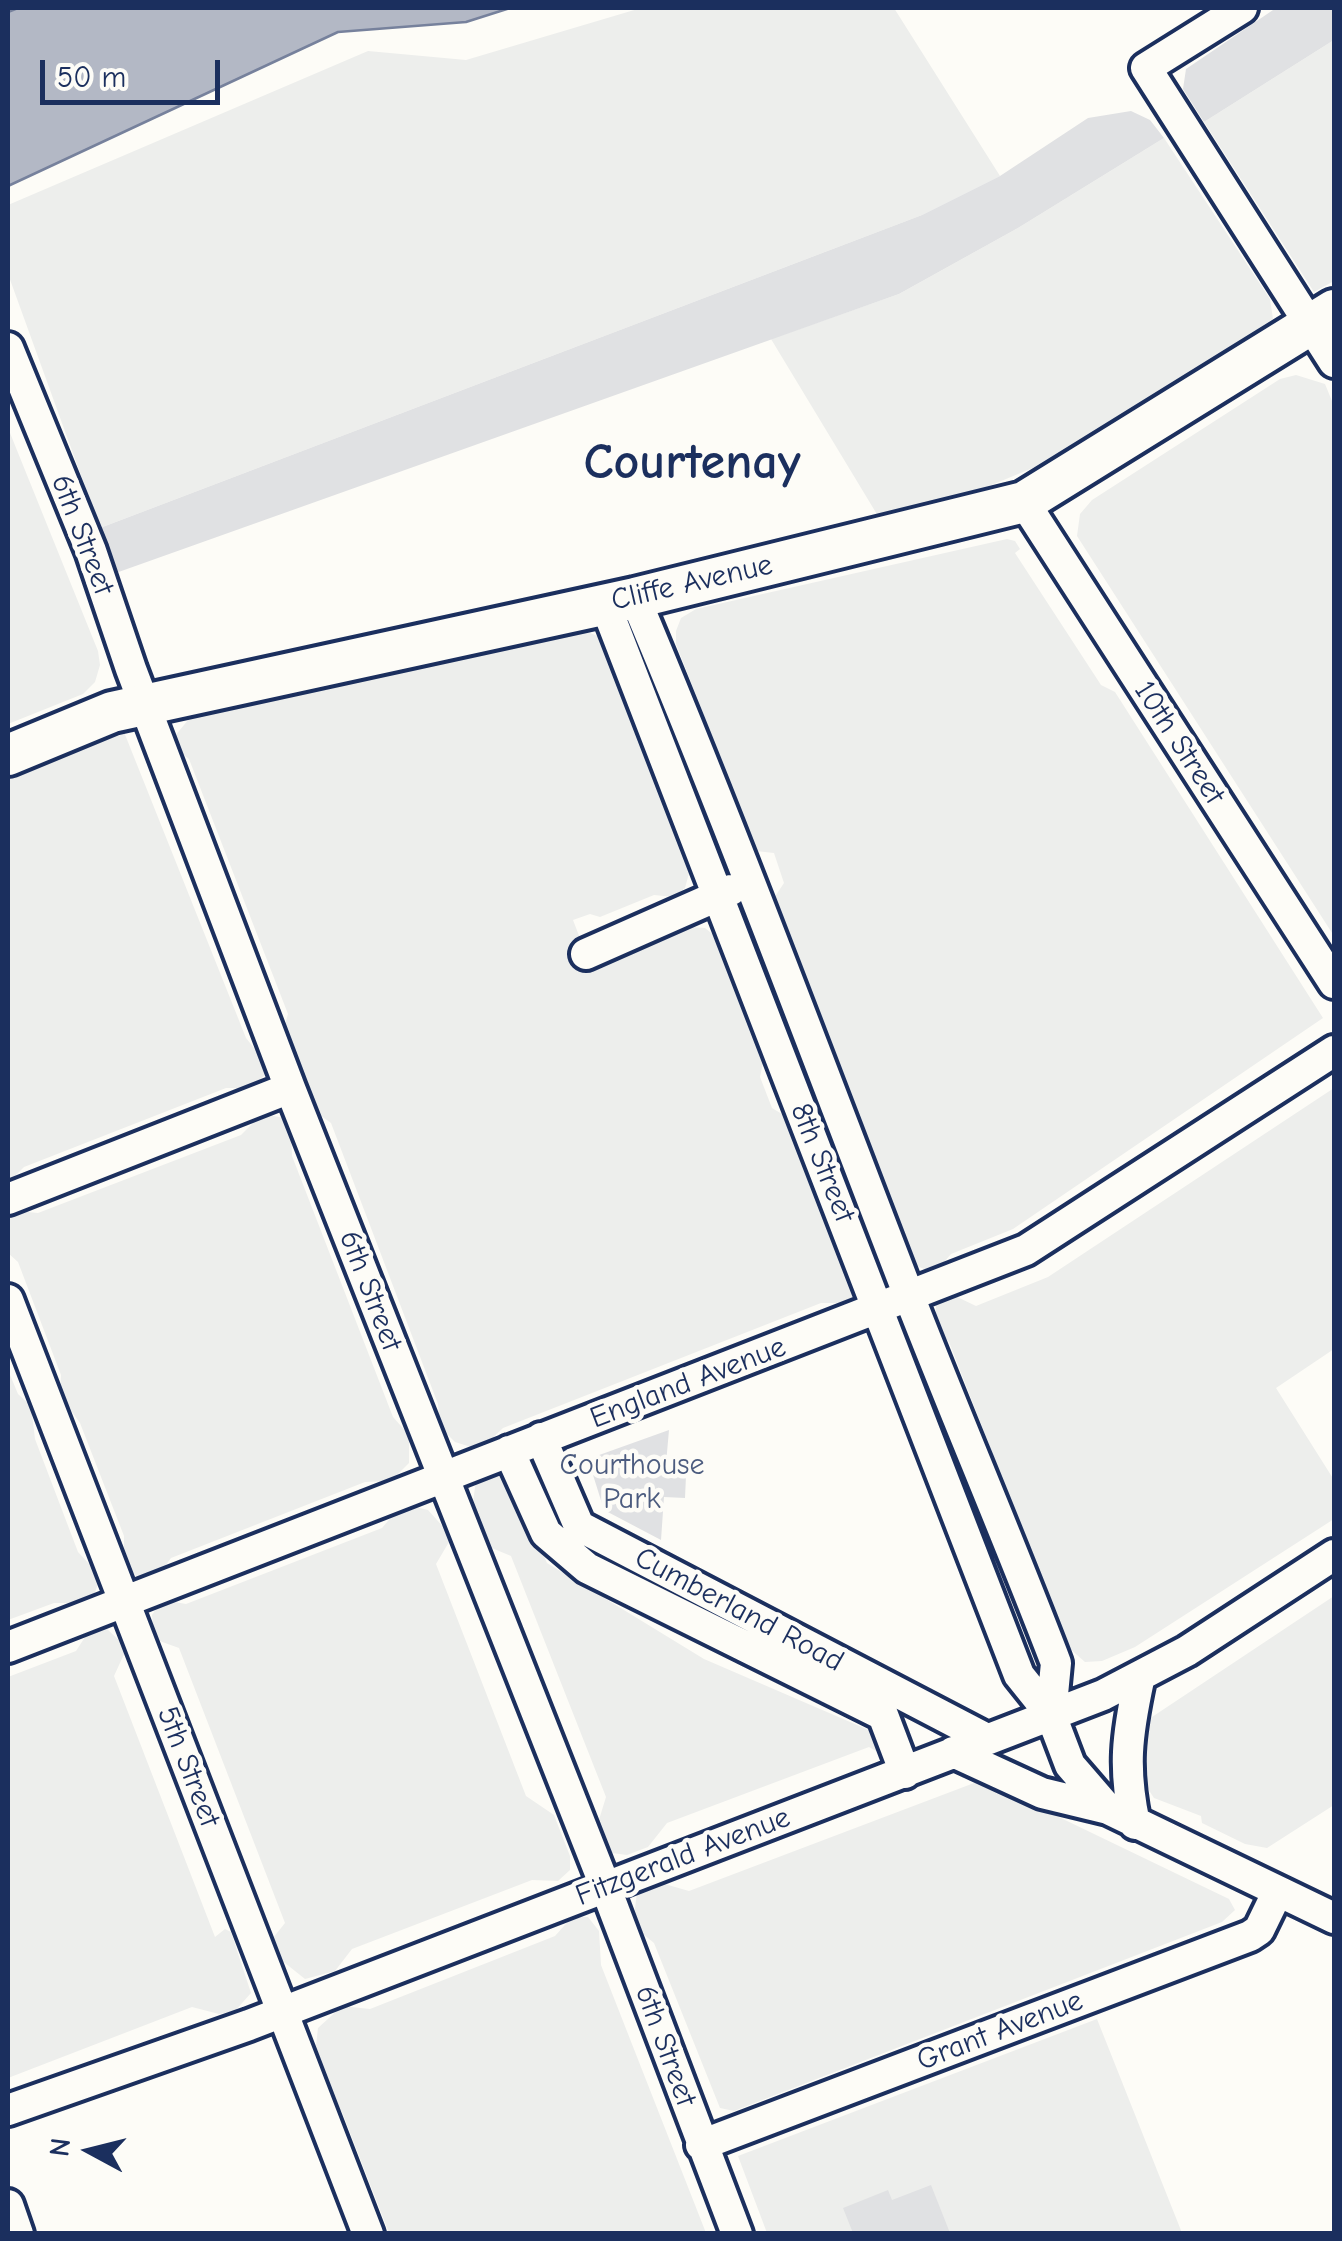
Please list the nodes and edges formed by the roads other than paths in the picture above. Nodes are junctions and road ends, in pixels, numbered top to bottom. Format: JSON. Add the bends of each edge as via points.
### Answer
{"nodes":[{"id":1,"x":1242,"y":8,"type":"edge"},
{"id":2,"x":1322,"y":319,"type":"edge"},
{"id":3,"x":8,"y":348,"type":"edge"},
{"id":4,"x":1334,"y":362,"type":"edge"},
{"id":5,"x":1024,"y":502,"type":"junction"},
{"id":6,"x":620,"y":600,"type":"junction"},
{"id":7,"x":145,"y":704,"type":"junction"},
{"id":8,"x":8,"y":755,"type":"edge"},
{"id":9,"x":747,"y":882,"type":"junction"},
{"id":10,"x":716,"y":898,"type":"junction"},
{"id":11,"x":586,"y":954,"type":"dead end"},
{"id":12,"x":1334,"y":983,"type":"edge"},
{"id":13,"x":1334,"y":1051,"type":"edge"},
{"id":14,"x":290,"y":1088,"type":"junction"},
{"id":15,"x":8,"y":1198,"type":"edge"},
{"id":16,"x":910,"y":1297,"type":"junction"},
{"id":17,"x":8,"y":1300,"type":"edge"},
{"id":18,"x":881,"y":1310,"type":"junction"},
{"id":19,"x":541,"y":1438,"type":"junction"},
{"id":20,"x":509,"y":1451,"type":"junction"},
{"id":21,"x":442,"y":1476,"type":"junction"},
{"id":22,"x":1334,"y":1555,"type":"edge"},
{"id":23,"x":124,"y":1603,"type":"junction"},
{"id":24,"x":8,"y":1646,"type":"edge"},
{"id":25,"x":1138,"y":1680,"type":"junction"},
{"id":26,"x":1051,"y":1715,"type":"junction"},
{"id":27,"x":985,"y":1738,"type":"junction"},
{"id":28,"x":953,"y":1752,"type":"junction"},
{"id":29,"x":905,"y":1773,"type":"junction"},
{"id":30,"x":1122,"y":1817,"type":"junction"},
{"id":31,"x":605,"y":1886,"type":"junction"},
{"id":32,"x":1278,"y":1891,"type":"junction"},
{"id":33,"x":1334,"y":1918,"type":"edge"},
{"id":34,"x":282,"y":2011,"type":"junction"},
{"id":35,"x":8,"y":2110,"type":"edge"},
{"id":36,"x":700,"y":2145,"type":"junction"},
{"id":37,"x":8,"y":2205,"type":"edge"},
{"id":38,"x":18,"y":2234,"type":"edge"},
{"id":39,"x":368,"y":2234,"type":"edge"},
{"id":40,"x":736,"y":2234,"type":"edge"}],
"edges":[{"from":1,"to":2,"type":"street","via":[[1146,68]]},
{"from":2,"to":4,"type":"street"},
{"from":2,"to":5,"type":"main road","name":"Cliffe Avenue"},
{"from":3,"to":7,"type":"street","name":"6th Street"},
{"from":5,"to":6,"type":"main road","name":"Cliffe Avenue"},
{"from":5,"to":12,"type":"street","name":"10th Street"},
{"from":6,"to":7,"type":"main road","name":"Cliffe Avenue"},
{"from":6,"to":9,"type":"street","name":"8th Street","via":[[704,762]]},
{"from":6,"to":10,"type":"street","name":"8th Street"},
{"from":7,"to":8,"type":"main road","name":"Cliffe Avenue"},
{"from":7,"to":14,"type":"street","name":"6th Street"},
{"from":9,"to":10,"type":"street"},
{"from":9,"to":16,"type":"street","name":"8th Street"},
{"from":10,"to":11,"type":"street"},
{"from":10,"to":18,"type":"street","name":"8th Street"},
{"from":13,"to":16,"type":"street","name":"England Avenue","via":[[1026,1250]]},
{"from":14,"to":15,"type":"street"},
{"from":14,"to":21,"type":"street","name":"6th Street"},
{"from":16,"to":18,"type":"street","name":"England Avenue"},
{"from":16,"to":26,"type":"street","name":"8th Street","via":[[1056,1662]]},
{"from":17,"to":23,"type":"street","name":"5th Street"},
{"from":18,"to":19,"type":"street","name":"England Avenue"},
{"from":18,"to":26,"type":"street","name":"8th Street","via":[[1019,1675]]},
{"from":19,"to":20,"type":"street","name":"England Avenue"},
{"from":19,"to":27,"type":"street","name":"Cumberland Road","via":[[579,1526]]},
{"from":20,"to":21,"type":"street","name":"England Avenue"},
{"from":20,"to":29,"type":"street","name":"Cumberland Road","via":[[546,1534],[587,1568],[883,1715]]},
{"from":21,"to":23,"type":"street","name":"England Avenue"},
{"from":21,"to":31,"type":"street","name":"6th Street"},
{"from":22,"to":25,"type":"street","name":"Fitzgerald Avenue"},
{"from":23,"to":24,"type":"street","name":"England Avenue"},
{"from":23,"to":34,"type":"street","name":"5th Street"},
{"from":25,"to":26,"type":"street","name":"Fitzgerald Avenue"},
{"from":25,"to":30,"type":"street"},
{"from":26,"to":27,"type":"street","name":"Fitzgerald Avenue"},
{"from":26,"to":30,"type":"street","name":"8th Street","via":[[1070,1765]]},
{"from":27,"to":28,"type":"street","name":"Fitzgerald Avenue"},
{"from":28,"to":29,"type":"street","name":"Fitzgerald Avenue"},
{"from":28,"to":30,"type":"street","via":[[1042,1793]]},
{"from":29,"to":31,"type":"street","name":"Fitzgerald Avenue"},
{"from":30,"to":32,"type":"street"},
{"from":31,"to":34,"type":"street","name":"Fitzgerald Avenue"},
{"from":31,"to":36,"type":"street","name":"6th Street"},
{"from":32,"to":33,"type":"street"},
{"from":32,"to":36,"type":"street","name":"Grant Avenue","via":[[1250,1936]]},
{"from":34,"to":35,"type":"street","name":"Fitzgerald Avenue"},
{"from":34,"to":39,"type":"street","name":"5th Street"},
{"from":36,"to":40,"type":"street","name":"6th Street"},
{"from":37,"to":38,"type":"street"}]}
